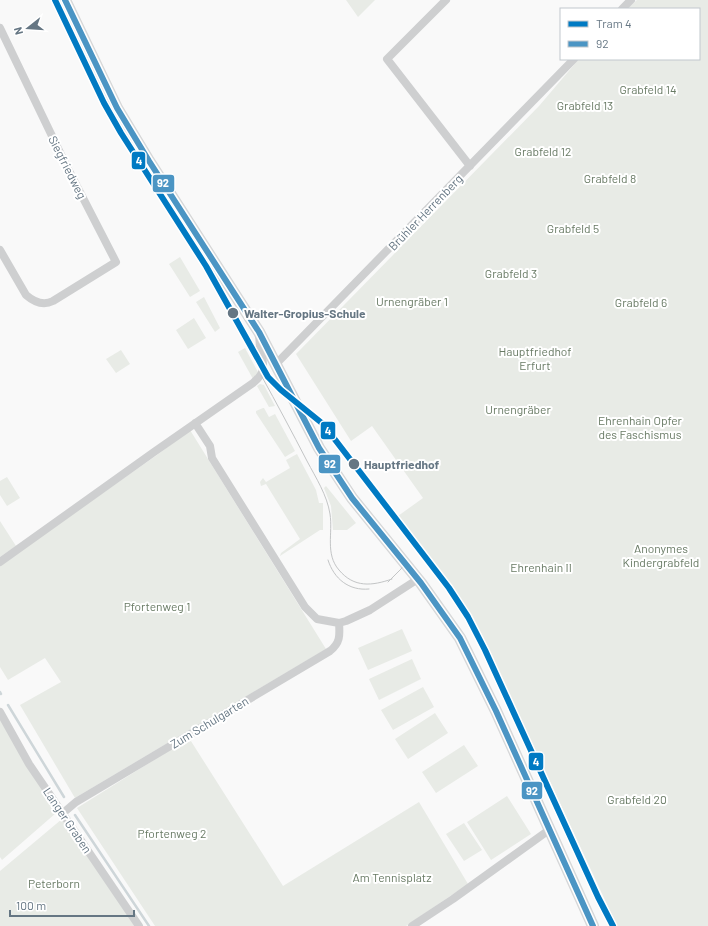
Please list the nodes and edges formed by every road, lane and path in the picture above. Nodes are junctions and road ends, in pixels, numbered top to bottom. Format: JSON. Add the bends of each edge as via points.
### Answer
{"nodes":[{"id":1,"x":64,"y":0,"type":"edge"},
{"id":2,"x":446,"y":0,"type":"edge"},
{"id":3,"x":631,"y":0,"type":"edge"},
{"id":4,"x":623,"y":8,"type":"edge"},
{"id":5,"x":0,"y":28,"type":"edge"},
{"id":6,"x":573,"y":60,"type":"edge"},
{"id":7,"x":470,"y":166,"type":"junction"},
{"id":8,"x":0,"y":250,"type":"edge"},
{"id":9,"x":259,"y":332,"type":"junction"},
{"id":10,"x":276,"y":364,"type":"junction"},
{"id":11,"x":195,"y":423,"type":"junction"},
{"id":12,"x":0,"y":562,"type":"edge"},
{"id":13,"x":418,"y":579,"type":"junction"},
{"id":14,"x":339,"y":623,"type":"junction"},
{"id":15,"x":0,"y":712,"type":"edge"},
{"id":16,"x":63,"y":813,"type":"junction"},
{"id":17,"x":549,"y":830,"type":"junction"},
{"id":18,"x":139,"y":926,"type":"edge"},
{"id":19,"x":412,"y":926,"type":"edge"},
{"id":20,"x":593,"y":926,"type":"edge"}],
"edges":[{"from":1,"to":9,"type":"main road","via":[[126,124]]},
{"from":2,"to":7,"type":"street","via":[[387,59]]},
{"from":3,"to":4,"type":"street"},
{"from":5,"to":8,"type":"street","name":"Siegfriedweg","via":[[116,262],[50,303],[37,303],[26,295]]},
{"from":6,"to":7,"type":"street","name":"Brühler Herrenberg"},
{"from":7,"to":10,"type":"street","name":"Brühler Herrenberg"},
{"from":9,"to":10,"type":"main road"},
{"from":9,"to":11,"type":"street","via":[[260,351],[264,363],[261,375],[254,384]]},
{"from":10,"to":13,"type":"main road","via":[[309,431],[352,498]]},
{"from":11,"to":12,"type":"street"},
{"from":11,"to":14,"type":"street","via":[[210,446],[212,458],[304,607],[317,619]]},
{"from":13,"to":14,"type":"street","via":[[370,610]]},
{"from":13,"to":17,"type":"main road","via":[[460,638],[473,662]]},
{"from":14,"to":16,"type":"street","name":"Zum Schulgarten","via":[[339,641],[330,651],[76,802]]},
{"from":15,"to":16,"type":"street","name":"Langer Graben","via":[[29,764]]},
{"from":16,"to":18,"type":"street","name":"Langer Graben"},
{"from":17,"to":19,"type":"street"},
{"from":17,"to":20,"type":"main road"}]}
